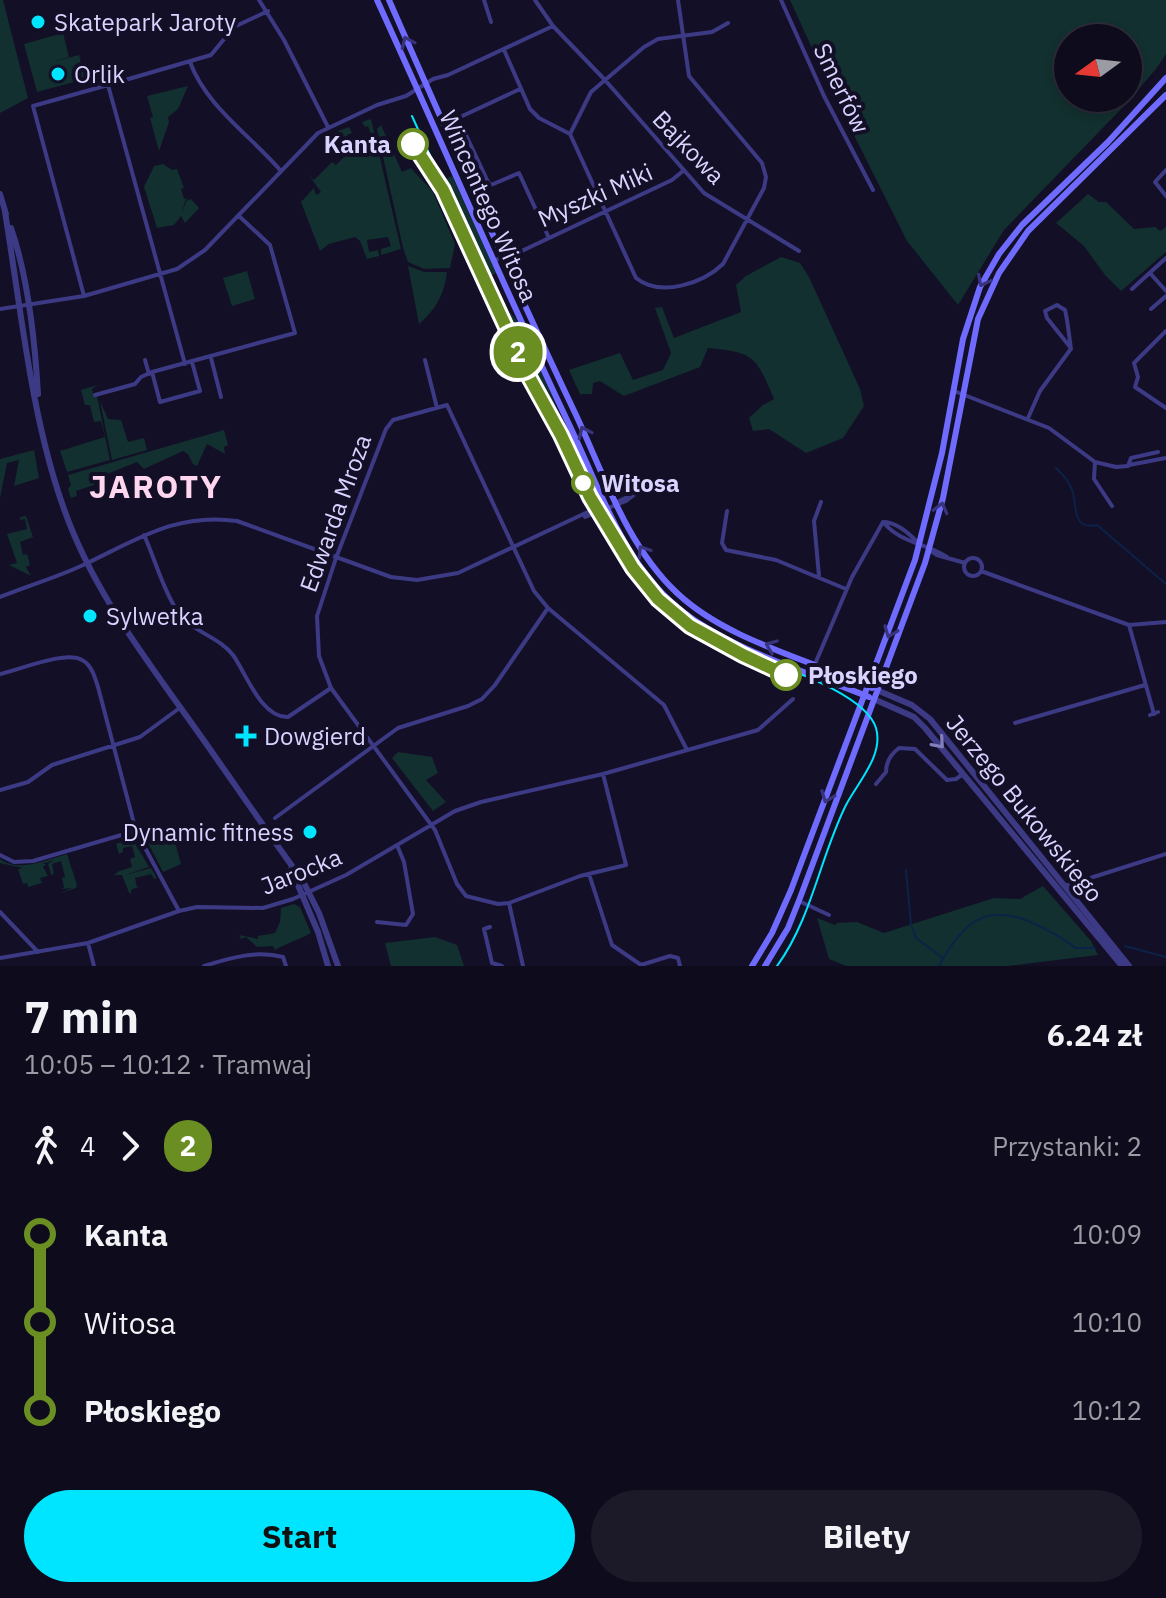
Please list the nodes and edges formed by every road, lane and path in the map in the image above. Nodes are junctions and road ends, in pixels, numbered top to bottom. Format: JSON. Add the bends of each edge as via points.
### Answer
{"nodes":[{"id":1,"x":259,"y":0,"type":"edge"},
{"id":2,"x":377,"y":0,"type":"edge"},
{"id":3,"x":389,"y":0,"type":"edge"},
{"id":4,"x":484,"y":0,"type":"edge"},
{"id":5,"x":535,"y":0,"type":"edge"},
{"id":6,"x":678,"y":0,"type":"edge"},
{"id":7,"x":781,"y":0,"type":"edge"},
{"id":8,"x":268,"y":11,"type":"junction"},
{"id":9,"x":491,"y":22,"type":"dead end"},
{"id":10,"x":728,"y":23,"type":"dead end"},
{"id":11,"x":553,"y":26,"type":"junction"},
{"id":12,"x":682,"y":35,"type":"junction"},
{"id":13,"x":504,"y":50,"type":"junction"},
{"id":14,"x":190,"y":62,"type":"junction"},
{"id":15,"x":106,"y":78,"type":"dead end"},
{"id":16,"x":1166,"y":78,"type":"edge"},
{"id":17,"x":605,"y":80,"type":"junction"},
{"id":18,"x":108,"y":85,"type":"junction"},
{"id":19,"x":426,"y":85,"type":"junction"},
{"id":20,"x":520,"y":89,"type":"junction"},
{"id":21,"x":417,"y":90,"type":"junction"},
{"id":22,"x":1166,"y":95,"type":"edge"},
{"id":23,"x":328,"y":127,"type":"junction"},
{"id":24,"x":570,"y":134,"type":"junction"},
{"id":25,"x":1166,"y":170,"type":"edge"},
{"id":26,"x":281,"y":171,"type":"junction"},
{"id":27,"x":683,"y":171,"type":"junction"},
{"id":28,"x":873,"y":190,"type":"dead end"},
{"id":29,"x":0,"y":194,"type":"edge"},
{"id":30,"x":1166,"y":196,"type":"edge"},
{"id":31,"x":606,"y":211,"type":"junction"},
{"id":32,"x":239,"y":216,"type":"junction"},
{"id":33,"x":746,"y":220,"type":"junction"},
{"id":34,"x":548,"y":236,"type":"junction"},
{"id":35,"x":799,"y":251,"type":"dead end"},
{"id":36,"x":503,"y":256,"type":"junction"},
{"id":37,"x":1166,"y":258,"type":"edge"},
{"id":38,"x":494,"y":261,"type":"junction"},
{"id":39,"x":1150,"y":273,"type":"junction"},
{"id":40,"x":160,"y":275,"type":"junction"},
{"id":41,"x":1132,"y":289,"type":"dead end"},
{"id":42,"x":1166,"y":294,"type":"edge"},
{"id":43,"x":84,"y":296,"type":"junction"},
{"id":44,"x":24,"y":306,"type":"junction"},
{"id":45,"x":0,"y":309,"type":"edge"},
{"id":46,"x":1151,"y":309,"type":"dead end"},
{"id":47,"x":1166,"y":331,"type":"edge"},
{"id":48,"x":1070,"y":347,"type":"junction"},
{"id":49,"x":211,"y":358,"type":"junction"},
{"id":50,"x":145,"y":360,"type":"dead end"},
{"id":51,"x":425,"y":360,"type":"dead end"},
{"id":52,"x":192,"y":362,"type":"junction"},
{"id":53,"x":185,"y":364,"type":"junction"},
{"id":54,"x":151,"y":373,"type":"junction"},
{"id":55,"x":954,"y":391,"type":"junction"},
{"id":56,"x":95,"y":395,"type":"dead end"},
{"id":57,"x":964,"y":395,"type":"junction"},
{"id":58,"x":221,"y":397,"type":"dead end"},
{"id":59,"x":437,"y":408,"type":"junction"},
{"id":60,"x":1166,"y":408,"type":"edge"},
{"id":61,"x":1028,"y":418,"type":"junction"},
{"id":62,"x":1158,"y":452,"type":"dead end"},
{"id":63,"x":1166,"y":458,"type":"edge"},
{"id":64,"x":1095,"y":462,"type":"junction"},
{"id":65,"x":1128,"y":466,"type":"junction"},
{"id":66,"x":655,"y":484,"type":"dead end"},
{"id":67,"x":821,"y":502,"type":"dead end"},
{"id":68,"x":618,"y":503,"type":"junction"},
{"id":69,"x":1112,"y":506,"type":"dead end"},
{"id":70,"x":608,"y":507,"type":"junction"},
{"id":71,"x":727,"y":511,"type":"dead end"},
{"id":72,"x":144,"y":535,"type":"junction"},
{"id":73,"x":919,"y":544,"type":"junction"},
{"id":74,"x":513,"y":549,"type":"junction"},
{"id":75,"x":929,"y":549,"type":"junction"},
{"id":76,"x":336,"y":558,"type":"junction"},
{"id":77,"x":87,"y":563,"type":"junction"},
{"id":78,"x":965,"y":563,"type":"junction"},
{"id":79,"x":981,"y":571,"type":"junction"},
{"id":80,"x":819,"y":576,"type":"junction"},
{"id":81,"x":846,"y":589,"type":"junction"},
{"id":82,"x":0,"y":597,"type":"edge"},
{"id":83,"x":548,"y":608,"type":"junction"},
{"id":84,"x":1166,"y":622,"type":"edge"},
{"id":85,"x":1129,"y":625,"type":"junction"},
{"id":86,"x":815,"y":665,"type":"junction"},
{"id":87,"x":0,"y":674,"type":"edge"},
{"id":88,"x":1145,"y":685,"type":"junction"},
{"id":89,"x":869,"y":687,"type":"junction"},
{"id":90,"x":331,"y":688,"type":"junction"},
{"id":91,"x":879,"y":691,"type":"junction"},
{"id":92,"x":865,"y":696,"type":"junction"},
{"id":93,"x":793,"y":699,"type":"dead end"},
{"id":94,"x":876,"y":700,"type":"junction"},
{"id":95,"x":181,"y":707,"type":"junction"},
{"id":96,"x":1154,"y":713,"type":"dead end"},
{"id":97,"x":1015,"y":723,"type":"dead end"},
{"id":98,"x":372,"y":746,"type":"junction"},
{"id":99,"x":113,"y":747,"type":"junction"},
{"id":100,"x":687,"y":750,"type":"junction"},
{"id":101,"x":963,"y":771,"type":"junction"},
{"id":102,"x":603,"y":774,"type":"junction"},
{"id":103,"x":876,"y":784,"type":"dead end"},
{"id":104,"x":0,"y":790,"type":"edge"},
{"id":105,"x":275,"y":818,"type":"dead end"},
{"id":106,"x":430,"y":825,"type":"junction"},
{"id":107,"x":136,"y":831,"type":"junction"},
{"id":108,"x":397,"y":845,"type":"junction"},
{"id":109,"x":1166,"y":854,"type":"edge"},
{"id":110,"x":0,"y":855,"type":"edge"},
{"id":111,"x":589,"y":874,"type":"junction"},
{"id":112,"x":1062,"y":888,"type":"junction"},
{"id":113,"x":305,"y":894,"type":"junction"},
{"id":114,"x":799,"y":901,"type":"junction"},
{"id":115,"x":509,"y":903,"type":"junction"},
{"id":116,"x":179,"y":911,"type":"junction"},
{"id":117,"x":0,"y":912,"type":"edge"},
{"id":118,"x":829,"y":915,"type":"dead end"},
{"id":119,"x":377,"y":922,"type":"dead end"},
{"id":120,"x":490,"y":927,"type":"dead end"},
{"id":121,"x":88,"y":943,"type":"junction"},
{"id":122,"x":38,"y":952,"type":"junction"},
{"id":123,"x":0,"y":958,"type":"edge"},
{"id":124,"x":94,"y":966,"type":"edge"},
{"id":125,"x":204,"y":966,"type":"edge"},
{"id":126,"x":286,"y":966,"type":"edge"},
{"id":127,"x":328,"y":966,"type":"edge"},
{"id":128,"x":338,"y":966,"type":"edge"},
{"id":129,"x":502,"y":966,"type":"edge"},
{"id":130,"x":523,"y":966,"type":"edge"},
{"id":131,"x":680,"y":966,"type":"edge"},
{"id":132,"x":752,"y":966,"type":"edge"},
{"id":133,"x":765,"y":966,"type":"edge"},
{"id":134,"x":1122,"y":966,"type":"edge"},
{"id":135,"x":1129,"y":966,"type":"edge"}],
"edges":[{"from":1,"to":8,"type":"street"},
{"from":2,"to":21,"type":"main road","name":"Wincentego Witosa"},
{"from":19,"to":3,"type":"main road","name":"Wincentego Witosa","one_way":true},
{"from":4,"to":9,"type":"street"},
{"from":5,"to":11,"type":"street","name":"Bajkowa"},
{"from":6,"to":12,"type":"street"},
{"from":7,"to":28,"type":"street","name":"Smerfów"},
{"from":8,"to":14,"type":"street","via":[[234,27],[211,55]]},
{"from":8,"to":23,"type":"street"},
{"from":10,"to":12,"type":"street","via":[[712,32]]},
{"from":11,"to":13,"type":"street"},
{"from":11,"to":17,"type":"street","name":"Bajkowa"},
{"from":12,"to":17,"type":"street","via":[[644,47]]},
{"from":12,"to":33,"type":"street","via":[[689,76],[765,170],[764,188]]},
{"from":13,"to":19,"type":"street"},
{"from":13,"to":20,"type":"street"},
{"from":14,"to":18,"type":"street"},
{"from":14,"to":26,"type":"street","via":[[212,100]]},
{"from":15,"to":18,"type":"street"},
{"from":16,"to":55,"type":"main road","one_way":true,"via":[[1013,236],[985,276],[969,315]]},
{"from":17,"to":24,"type":"street","via":[[587,97]]},
{"from":17,"to":27,"type":"street","name":"Bajkowa"},
{"from":18,"to":40,"type":"street"},
{"from":18,"to":43,"type":"street","via":[[33,106]]},
{"from":19,"to":21,"type":"street"},
{"from":19,"to":36,"type":"main road","name":"Wincentego Witosa"},
{"from":20,"to":24,"type":"street","via":[[539,118]]},
{"from":20,"to":34,"type":"street","via":[[458,118],[491,185],[519,173]]},
{"from":21,"to":23,"type":"street"},
{"from":21,"to":38,"type":"main road","name":"Wincentego Witosa"},
{"from":22,"to":57,"type":"main road","via":[[1021,239],[978,319]]},
{"from":23,"to":26,"type":"street"},
{"from":24,"to":31,"type":"street"},
{"from":25,"to":30,"type":"street","via":[[1155,182]]},
{"from":26,"to":32,"type":"street"},
{"from":27,"to":31,"type":"street","name":"Myszki Miki"},
{"from":27,"to":33,"type":"street","name":"Bajkowa","via":[[704,193]]},
{"from":29,"to":44,"type":"street","via":[[17,245]]},
{"from":31,"to":33,"type":"street","via":[[636,278],[656,286],[678,287],[715,271]]},
{"from":31,"to":34,"type":"street","name":"Myszki Miki"},
{"from":32,"to":40,"type":"street","via":[[192,260]]},
{"from":32,"to":49,"type":"street","via":[[270,245],[295,333]]},
{"from":33,"to":35,"type":"street","name":"Bajkowa"},
{"from":34,"to":36,"type":"street","name":"Myszki Miki"},
{"from":36,"to":38,"type":"street","name":"Myszki Miki"},
{"from":68,"to":36,"type":"main road","name":"Wincentego Witosa","one_way":true},
{"from":37,"to":39,"type":"street"},
{"from":38,"to":70,"type":"main road","name":"Wincentego Witosa"},
{"from":39,"to":41,"type":"street"},
{"from":39,"to":42,"type":"street"},
{"from":40,"to":43,"type":"street"},
{"from":40,"to":53,"type":"street"},
{"from":42,"to":46,"type":"street"},
{"from":43,"to":44,"type":"street"},
{"from":44,"to":45,"type":"street"},
{"from":44,"to":77,"type":"street","via":[[31,378],[50,463]]},
{"from":47,"to":60,"type":"street","via":[[1134,363],[1135,387]]},
{"from":48,"to":48,"type":"street","via":[[1065,310],[1050,307],[1047,318]]},
{"from":48,"to":61,"type":"street"},
{"from":49,"to":52,"type":"street"},
{"from":49,"to":58,"type":"street"},
{"from":50,"to":54,"type":"street"},
{"from":51,"to":59,"type":"street"},
{"from":52,"to":53,"type":"street"},
{"from":52,"to":54,"type":"street","via":[[200,391],[160,402]]},
{"from":53,"to":54,"type":"street"},
{"from":54,"to":56,"type":"street","via":[[135,384]]},
{"from":55,"to":57,"type":"street"},
{"from":55,"to":73,"type":"main road"},
{"from":57,"to":61,"type":"street"},
{"from":75,"to":57,"type":"main road","one_way":true},
{"from":59,"to":74,"type":"street","via":[[447,405]]},
{"from":59,"to":76,"type":"street","name":"Edwarda Mroza","via":[[389,423]]},
{"from":61,"to":64,"type":"street"},
{"from":62,"to":65,"type":"street","via":[[1131,458]]},
{"from":63,"to":65,"type":"street"},
{"from":64,"to":65,"type":"street"},
{"from":64,"to":69,"type":"street","via":[[1094,479]]},
{"from":66,"to":68,"type":"street"},
{"from":67,"to":80,"type":"street","via":[[814,521]]},
{"from":68,"to":70,"type":"street"},
{"from":86,"to":68,"type":"main road","name":"Wincentego Witosa","one_way":true,"via":[[694,608],[647,559]]},
{"from":70,"to":74,"type":"street"},
{"from":70,"to":92,"type":"main road","name":"Wincentego Witosa","via":[[639,565],[679,608],[722,637]]},
{"from":71,"to":80,"type":"street","via":[[722,543],[726,550]]},
{"from":72,"to":76,"type":"street","via":[[171,524],[223,519]]},
{"from":72,"to":77,"type":"street"},
{"from":72,"to":90,"type":"street","via":[[177,611],[225,646],[273,711],[288,717]]},
{"from":73,"to":75,"type":"street"},
{"from":73,"to":81,"type":"street","via":[[912,535],[883,522]]},
{"from":73,"to":89,"type":"main road","one_way":true},
{"from":74,"to":76,"type":"street","via":[[458,573],[417,580]]},
{"from":74,"to":83,"type":"street"},
{"from":75,"to":78,"type":"street"},
{"from":75,"to":91,"type":"main road"},
{"from":76,"to":90,"type":"street","name":"Edwarda Mroza","via":[[317,616],[319,656]]},
{"from":77,"to":82,"type":"street"},
{"from":77,"to":95,"type":"street","via":[[121,625]]},
{"from":78,"to":79,"type":"street","via":[[976,559]]},
{"from":78,"to":79,"type":"street","via":[[970,576]]},
{"from":79,"to":85,"type":"street"},
{"from":80,"to":81,"type":"street"},
{"from":81,"to":86,"type":"street"},
{"from":83,"to":98,"type":"street","via":[[482,699],[407,724]]},
{"from":83,"to":100,"type":"street","via":[[664,705]]},
{"from":84,"to":85,"type":"street"},
{"from":85,"to":88,"type":"street"},
{"from":86,"to":89,"type":"main road","name":"Wincentego Witosa"},
{"from":87,"to":99,"type":"street","via":[[59,658],[83,660],[95,676]]},
{"from":88,"to":96,"type":"street"},
{"from":88,"to":97,"type":"street"},
{"from":89,"to":91,"type":"main road","name":"Wincentego Witosa"},
{"from":89,"to":92,"type":"main road"},
{"from":90,"to":98,"type":"street","name":"Edwarda Mroza"},
{"from":91,"to":94,"type":"main road"},
{"from":91,"to":112,"type":"street","name":"Jerzego Bukowskiego","via":[[930,719]]},
{"from":92,"to":94,"type":"main road","name":"Wincentego Witosa"},
{"from":92,"to":132,"type":"main road","one_way":true,"via":[[777,923]]},
{"from":93,"to":100,"type":"street","name":"Jarocka","via":[[758,730]]},
{"from":94,"to":101,"type":"street","name":"Jerzego Bukowskiego","one_way":true,"via":[[914,717]]},
{"from":94,"to":114,"type":"main road"},
{"from":95,"to":99,"type":"street","via":[[140,737]]},
{"from":95,"to":113,"type":"street","via":[[289,862]]},
{"from":98,"to":105,"type":"street"},
{"from":98,"to":106,"type":"street","name":"Edwarda Mroza"},
{"from":99,"to":104,"type":"street","via":[[52,765],[34,780]]},
{"from":99,"to":107,"type":"street"},
{"from":100,"to":102,"type":"street","name":"Jarocka"},
{"from":101,"to":103,"type":"street","via":[[951,781],[915,749],[899,748]]},
{"from":101,"to":112,"type":"street","name":"Jerzego Bukowskiego"},
{"from":102,"to":106,"type":"street","name":"Jarocka","via":[[481,802]]},
{"from":102,"to":111,"type":"street","via":[[626,865]]},
{"from":106,"to":108,"type":"street","name":"Jarocka"},
{"from":106,"to":115,"type":"street","name":"Edwarda Mroza","via":[[443,843],[461,891],[473,899]]},
{"from":107,"to":110,"type":"street","via":[[33,861],[14,862]]},
{"from":107,"to":116,"type":"street"},
{"from":108,"to":113,"type":"street","name":"Jarocka"},
{"from":108,"to":119,"type":"street","via":[[413,914],[406,925]]},
{"from":109,"to":112,"type":"street"},
{"from":111,"to":115,"type":"street"},
{"from":111,"to":131,"type":"street","via":[[612,945],[641,965],[670,956],[678,958]]},
{"from":112,"to":134,"type":"street","name":"Jerzego Bukowskiego"},
{"from":112,"to":135,"type":"street","name":"Jerzego Bukowskiego"},
{"from":113,"to":116,"type":"street","name":"Jarocka","via":[[263,908]]},
{"from":113,"to":127,"type":"street"},
{"from":113,"to":128,"type":"street"},
{"from":114,"to":118,"type":"street"},
{"from":114,"to":133,"type":"main road"},
{"from":115,"to":130,"type":"street"},
{"from":116,"to":121,"type":"street","name":"Jarocka"},
{"from":117,"to":122,"type":"street"},
{"from":120,"to":129,"type":"street","via":[[484,929],[492,963]]},
{"from":121,"to":122,"type":"street","name":"Jarocka"},
{"from":121,"to":124,"type":"street"},
{"from":122,"to":123,"type":"street","name":"Jarocka"},
{"from":125,"to":126,"type":"street","via":[[268,954],[283,957]]}]}
